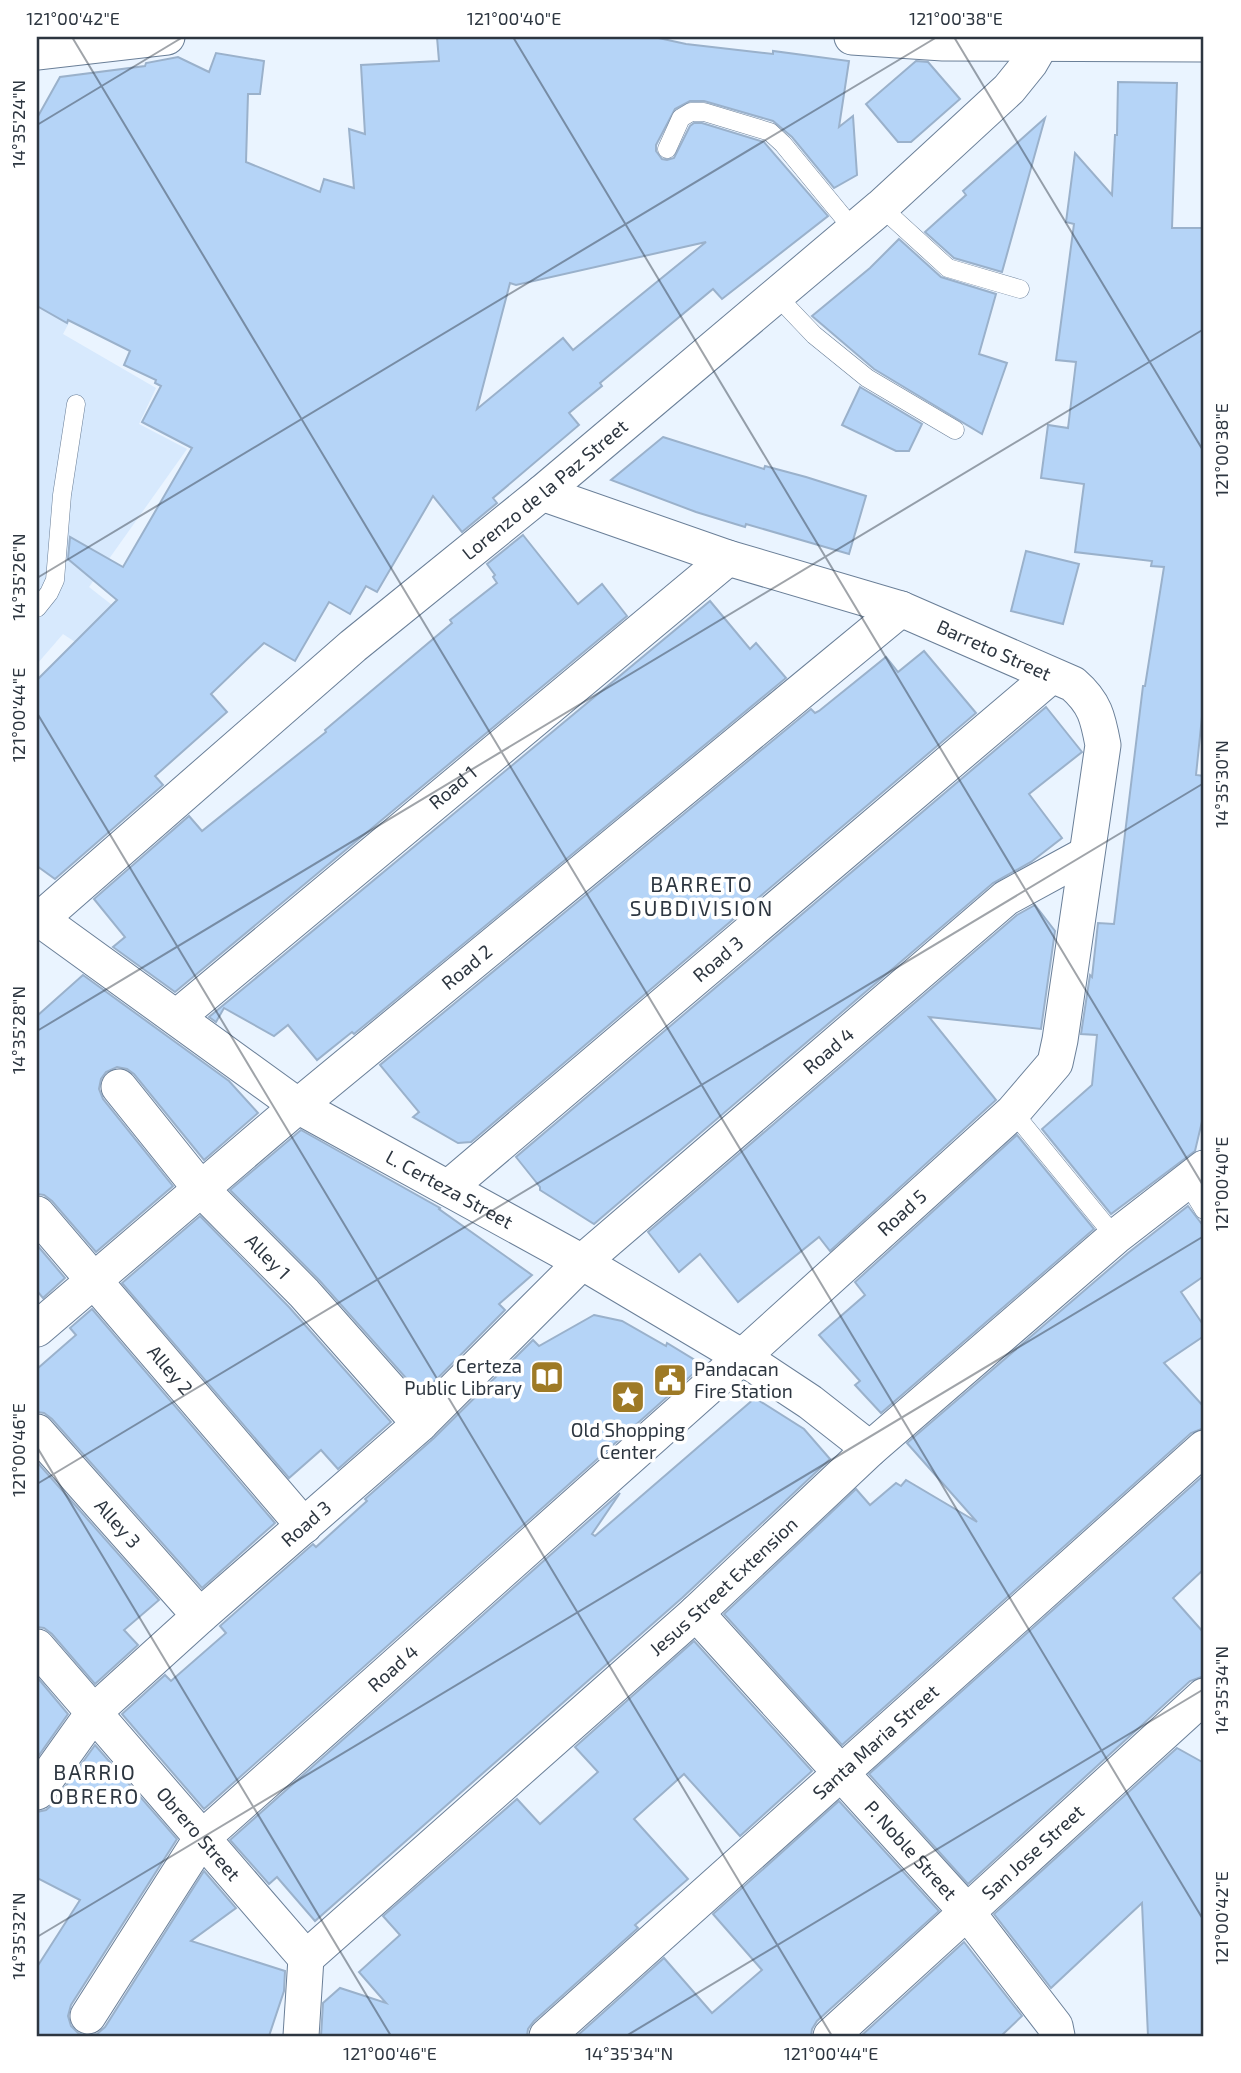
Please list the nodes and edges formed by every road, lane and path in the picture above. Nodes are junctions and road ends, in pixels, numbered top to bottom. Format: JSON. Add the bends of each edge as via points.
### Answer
{"nodes":[{"id":1,"x":167,"y":37,"type":"edge"},
{"id":2,"x":852,"y":37,"type":"edge"},
{"id":3,"x":943,"y":40,"type":"edge"},
{"id":4,"x":1041,"y":44,"type":"junction"},
{"id":5,"x":1204,"y":44,"type":"edge"},
{"id":6,"x":37,"y":52,"type":"edge"},
{"id":7,"x":667,"y":149,"type":"dead end"},
{"id":8,"x":881,"y":206,"type":"junction"},
{"id":9,"x":853,"y":229,"type":"junction"},
{"id":10,"x":1020,"y":289,"type":"dead end"},
{"id":11,"x":775,"y":294,"type":"junction"},
{"id":12,"x":76,"y":404,"type":"dead end"},
{"id":13,"x":955,"y":430,"type":"dead end"},
{"id":14,"x":542,"y":493,"type":"junction"},
{"id":15,"x":728,"y":558,"type":"junction"},
{"id":16,"x":37,"y":608,"type":"edge"},
{"id":17,"x":901,"y":609,"type":"junction"},
{"id":18,"x":1051,"y":676,"type":"junction"},
{"id":19,"x":1085,"y":855,"type":"junction"},
{"id":20,"x":38,"y":919,"type":"edge"},
{"id":21,"x":177,"y":1017,"type":"junction"},
{"id":22,"x":1055,"y":1063,"type":"joint"},
{"id":23,"x":119,"y":1087,"type":"dead end"},
{"id":24,"x":298,"y":1106,"type":"junction"},
{"id":25,"x":1013,"y":1112,"type":"junction"},
{"id":26,"x":1198,"y":1187,"type":"edge"},
{"id":27,"x":200,"y":1188,"type":"junction"},
{"id":28,"x":448,"y":1188,"type":"junction"},
{"id":29,"x":37,"y":1214,"type":"edge"},
{"id":30,"x":1115,"y":1237,"type":"junction"},
{"id":31,"x":582,"y":1262,"type":"junction"},
{"id":32,"x":91,"y":1280,"type":"junction"},
{"id":33,"x":37,"y":1329,"type":"edge"},
{"id":34,"x":742,"y":1357,"type":"junction"},
{"id":35,"x":420,"y":1424,"type":"junction"},
{"id":36,"x":37,"y":1432,"type":"edge"},
{"id":37,"x":1204,"y":1448,"type":"edge"},
{"id":38,"x":870,"y":1449,"type":"junction"},
{"id":39,"x":303,"y":1526,"type":"junction"},
{"id":40,"x":696,"y":1613,"type":"junction"},
{"id":41,"x":200,"y":1616,"type":"junction"},
{"id":42,"x":37,"y":1647,"type":"edge"},
{"id":43,"x":1204,"y":1696,"type":"edge"},
{"id":44,"x":94,"y":1712,"type":"junction"},
{"id":45,"x":841,"y":1773,"type":"junction"},
{"id":46,"x":37,"y":1792,"type":"edge"},
{"id":47,"x":201,"y":1839,"type":"junction"},
{"id":48,"x":967,"y":1912,"type":"junction"},
{"id":49,"x":306,"y":1958,"type":"junction"},
{"id":50,"x":88,"y":2016,"type":"dead end"},
{"id":51,"x":301,"y":2036,"type":"edge"},
{"id":52,"x":547,"y":2036,"type":"edge"},
{"id":53,"x":831,"y":2036,"type":"edge"},
{"id":54,"x":1057,"y":2036,"type":"edge"}],
"edges":[{"from":1,"to":6,"type":"street"},
{"from":2,"to":3,"type":"street"},
{"from":3,"to":4,"type":"street"},
{"from":4,"to":5,"type":"street"},
{"from":4,"to":8,"type":"street","name":"Lorenzo de la Paz Street","via":[[1009,89]]},
{"from":7,"to":9,"type":"lane","via":[[681,118],[691,112],[770,132]]},
{"from":8,"to":9,"type":"street","name":"Lorenzo de la Paz Street"},
{"from":8,"to":10,"type":"lane","via":[[948,268]]},
{"from":9,"to":11,"type":"street","name":"Lorenzo de la Paz Street"},
{"from":11,"to":13,"type":"lane","via":[[814,335],[867,378]]},
{"from":11,"to":14,"type":"street","name":"Lorenzo de la Paz Street"},
{"from":12,"to":16,"type":"lane","via":[[55,580]]},
{"from":14,"to":15,"type":"street","name":"Barreto Street"},
{"from":14,"to":20,"type":"street","name":"Lorenzo de la Paz Street","via":[[353,646]]},
{"from":15,"to":17,"type":"street","name":"Barreto Street"},
{"from":15,"to":21,"type":"street","name":"Road 1"},
{"from":17,"to":18,"type":"street","name":"Barreto Street"},
{"from":17,"to":24,"type":"street","name":"Road 2"},
{"from":18,"to":19,"type":"street","name":"Barreto Street","via":[[1085,694],[1093,705],[1103,745]]},
{"from":18,"to":28,"type":"street","name":"Road 3"},
{"from":19,"to":22,"type":"street","name":"Barreto Street"},
{"from":19,"to":31,"type":"street","name":"Road 4","via":[[1006,898]]},
{"from":20,"to":21,"type":"street","name":"L. Certeza Street"},
{"from":21,"to":24,"type":"street","name":"L. Certeza Street"},
{"from":22,"to":25,"type":"street","name":"Road 5"},
{"from":23,"to":27,"type":"street","name":"Alley 1"},
{"from":24,"to":27,"type":"street","name":"Road 2"},
{"from":24,"to":28,"type":"street","name":"L. Certeza Street"},
{"from":25,"to":30,"type":"lane"},
{"from":25,"to":34,"type":"street","name":"Road 5"},
{"from":26,"to":30,"type":"street","name":"Jesus Street Extension"},
{"from":27,"to":32,"type":"street","name":"Road 2"},
{"from":27,"to":35,"type":"street","name":"Alley 1","via":[[304,1293]]},
{"from":28,"to":31,"type":"street","name":"L. Certeza Street"},
{"from":29,"to":32,"type":"street","name":"Alley 2"},
{"from":30,"to":38,"type":"street","name":"Jesus Street Extension"},
{"from":31,"to":34,"type":"street","name":"L. Certeza Street"},
{"from":31,"to":35,"type":"street","name":"Road 3"},
{"from":32,"to":33,"type":"street","name":"Road 2"},
{"from":32,"to":39,"type":"street","name":"Alley 2"},
{"from":34,"to":38,"type":"street","name":"L. Certeza Street"},
{"from":34,"to":47,"type":"street","name":"Road 4"},
{"from":35,"to":39,"type":"street","name":"Road 3"},
{"from":36,"to":41,"type":"street","name":"Alley 3"},
{"from":37,"to":45,"type":"street","name":"Santa Maria Street"},
{"from":38,"to":40,"type":"street","name":"Jesus Street Extension"},
{"from":39,"to":41,"type":"street","name":"Road 3"},
{"from":40,"to":45,"type":"street","name":"P. Noble Street"},
{"from":40,"to":49,"type":"street","name":"Jesus Street Extension"},
{"from":41,"to":44,"type":"street","name":"Road 3"},
{"from":42,"to":44,"type":"street","name":"Obrero Street"},
{"from":43,"to":48,"type":"street","name":"San Jose Street"},
{"from":44,"to":46,"type":"street","name":"Road 3"},
{"from":44,"to":47,"type":"street","name":"Obrero Street"},
{"from":45,"to":48,"type":"street","name":"P. Noble Street"},
{"from":45,"to":52,"type":"street","name":"Santa Maria Street"},
{"from":47,"to":49,"type":"street","name":"Obrero Street"},
{"from":47,"to":50,"type":"street","name":"Road 4"},
{"from":48,"to":53,"type":"street","name":"San Jose Street"},
{"from":48,"to":54,"type":"street","name":"P. Noble Street","via":[[1055,2026]]},
{"from":49,"to":51,"type":"street"}]}
